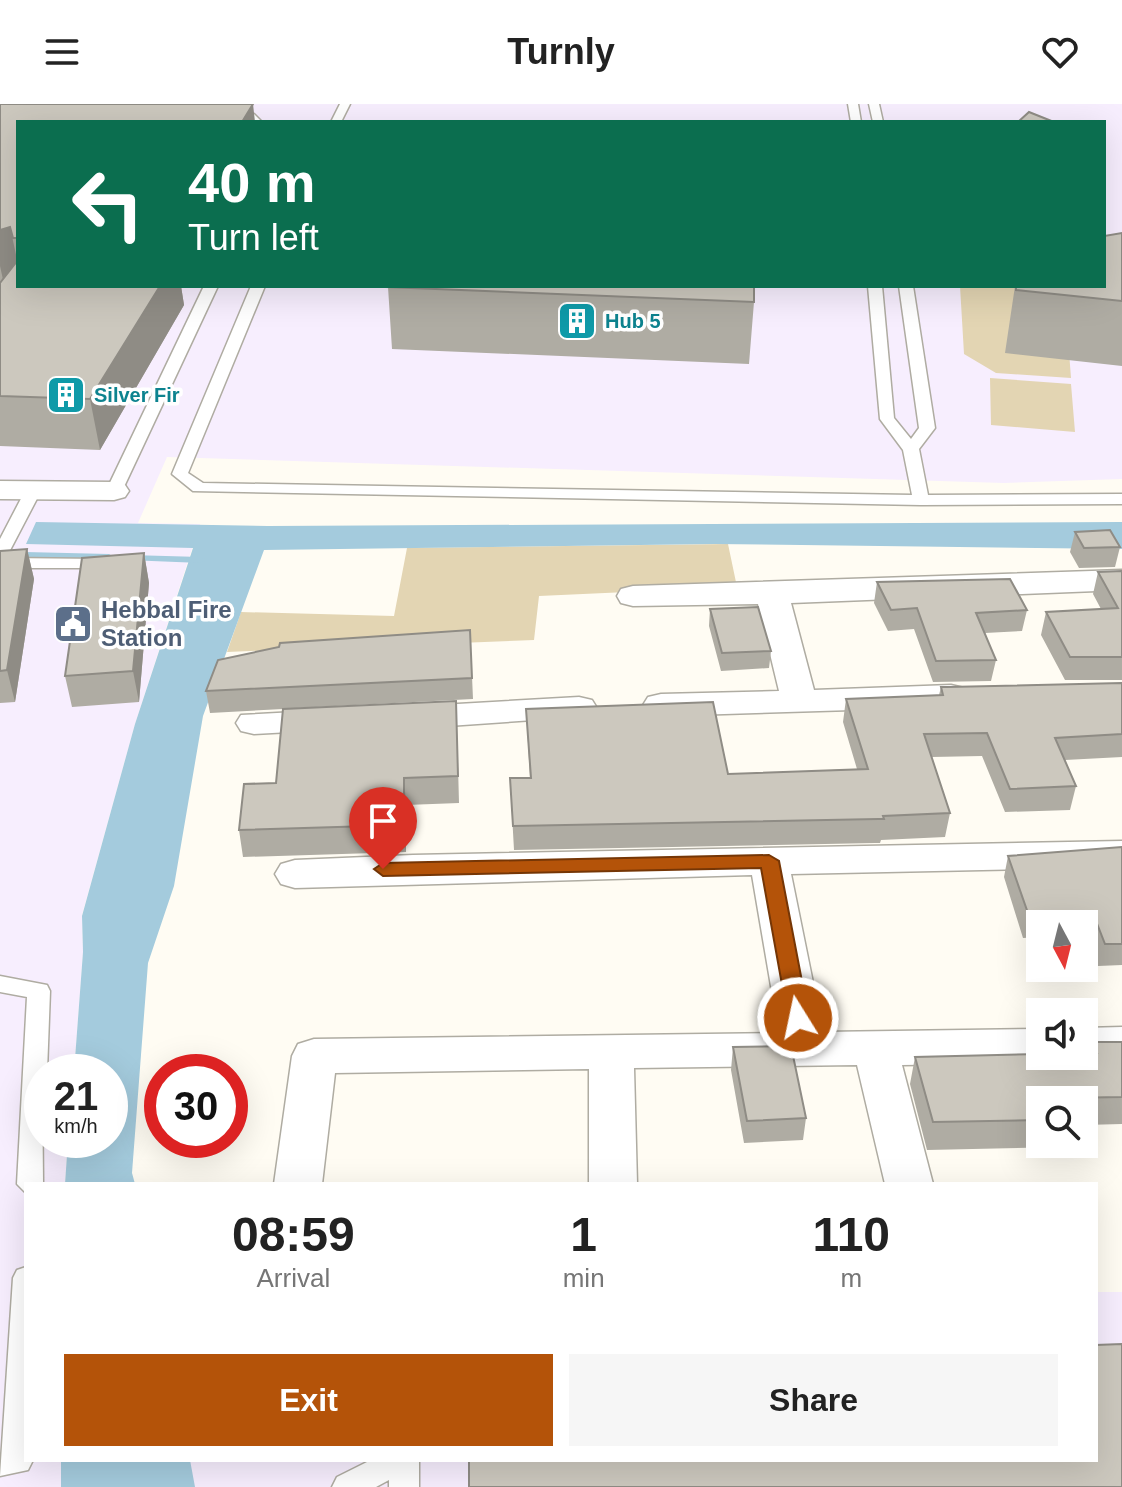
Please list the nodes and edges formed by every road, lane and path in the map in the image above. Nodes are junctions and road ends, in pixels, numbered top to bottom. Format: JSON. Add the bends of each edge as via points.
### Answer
{"nodes":[{"id":1,"x":257,"y":104,"type":"edge"},
{"id":2,"x":219,"y":115,"type":"edge"},
{"id":3,"x":254,"y":119,"type":"edge"},
{"id":4,"x":210,"y":288,"type":"edge"},
{"id":5,"x":257,"y":288,"type":"edge"},
{"id":6,"x":875,"y":288,"type":"edge"},
{"id":7,"x":906,"y":288,"type":"edge"},
{"id":8,"x":911,"y":449,"type":"junction"},
{"id":9,"x":0,"y":490,"type":"edge"},
{"id":10,"x":33,"y":491,"type":"junction"},
{"id":11,"x":114,"y":491,"type":"joint"},
{"id":12,"x":1122,"y":499,"type":"edge"},
{"id":13,"x":921,"y":500,"type":"junction"},
{"id":14,"x":0,"y":555,"type":"edge"},
{"id":15,"x":0,"y":563,"type":"edge"},
{"id":16,"x":100,"y":564,"type":"edge"},
{"id":17,"x":1122,"y":580,"type":"edge"},
{"id":18,"x":772,"y":594,"type":"junction"},
{"id":19,"x":633,"y":596,"type":"dead end"},
{"id":20,"x":984,"y":695,"type":"edge"},
{"id":21,"x":799,"y":698,"type":"junction"},
{"id":22,"x":254,"y":723,"type":"dead end"},
{"id":23,"x":1122,"y":854,"type":"edge"},
{"id":24,"x":769,"y":861,"type":"junction"},
{"id":25,"x":295,"y":874,"type":"dead end"},
{"id":26,"x":0,"y":984,"type":"edge"},
{"id":27,"x":1122,"y":1044,"type":"edge"},
{"id":28,"x":1098,"y":1045,"type":"edge"},
{"id":29,"x":1026,"y":1046,"type":"edge"},
{"id":30,"x":875,"y":1048,"type":"junction"},
{"id":31,"x":804,"y":1049,"type":"junction"},
{"id":32,"x":611,"y":1052,"type":"junction"},
{"id":33,"x":30,"y":1182,"type":"edge"},
{"id":34,"x":298,"y":1182,"type":"edge"},
{"id":35,"x":613,"y":1182,"type":"edge"},
{"id":36,"x":908,"y":1182,"type":"edge"},
{"id":37,"x":24,"y":1324,"type":"edge"},
{"id":38,"x":0,"y":1462,"type":"edge"},
{"id":39,"x":398,"y":1462,"type":"edge"},
{"id":40,"x":402,"y":1462,"type":"edge"},
{"id":41,"x":347,"y":1487,"type":"edge"},
{"id":42,"x":404,"y":1487,"type":"edge"}],
"edges":[{"from":1,"to":3,"type":"lane"},
{"from":2,"to":3,"type":"lane"},
{"from":4,"to":11,"type":"lane"},
{"from":5,"to":13,"type":"lane","via":[[180,474],[199,488]]},
{"from":6,"to":8,"type":"lane","via":[[887,419]]},
{"from":7,"to":8,"type":"lane","via":[[927,428]]},
{"from":8,"to":13,"type":"lane"},
{"from":9,"to":10,"type":"street"},
{"from":10,"to":11,"type":"street"},
{"from":10,"to":14,"type":"lane"},
{"from":12,"to":13,"type":"lane"},
{"from":15,"to":16,"type":"lane"},
{"from":17,"to":18,"type":"street"},
{"from":18,"to":19,"type":"street"},
{"from":18,"to":21,"type":"street"},
{"from":20,"to":21,"type":"street"},
{"from":21,"to":22,"type":"street"},
{"from":23,"to":24,"type":"street"},
{"from":24,"to":25,"type":"street"},
{"from":24,"to":31,"type":"street"},
{"from":26,"to":33,"type":"lane","via":[[39,991]]},
{"from":27,"to":28,"type":"street"},
{"from":29,"to":30,"type":"street"},
{"from":30,"to":31,"type":"street"},
{"from":30,"to":36,"type":"street"},
{"from":31,"to":32,"type":"street"},
{"from":32,"to":34,"type":"street","via":[[314,1056]]},
{"from":32,"to":35,"type":"street"},
{"from":37,"to":38,"type":"lane","via":[[18,1460]]},
{"from":39,"to":41,"type":"lane"},
{"from":40,"to":42,"type":"lane"}]}
